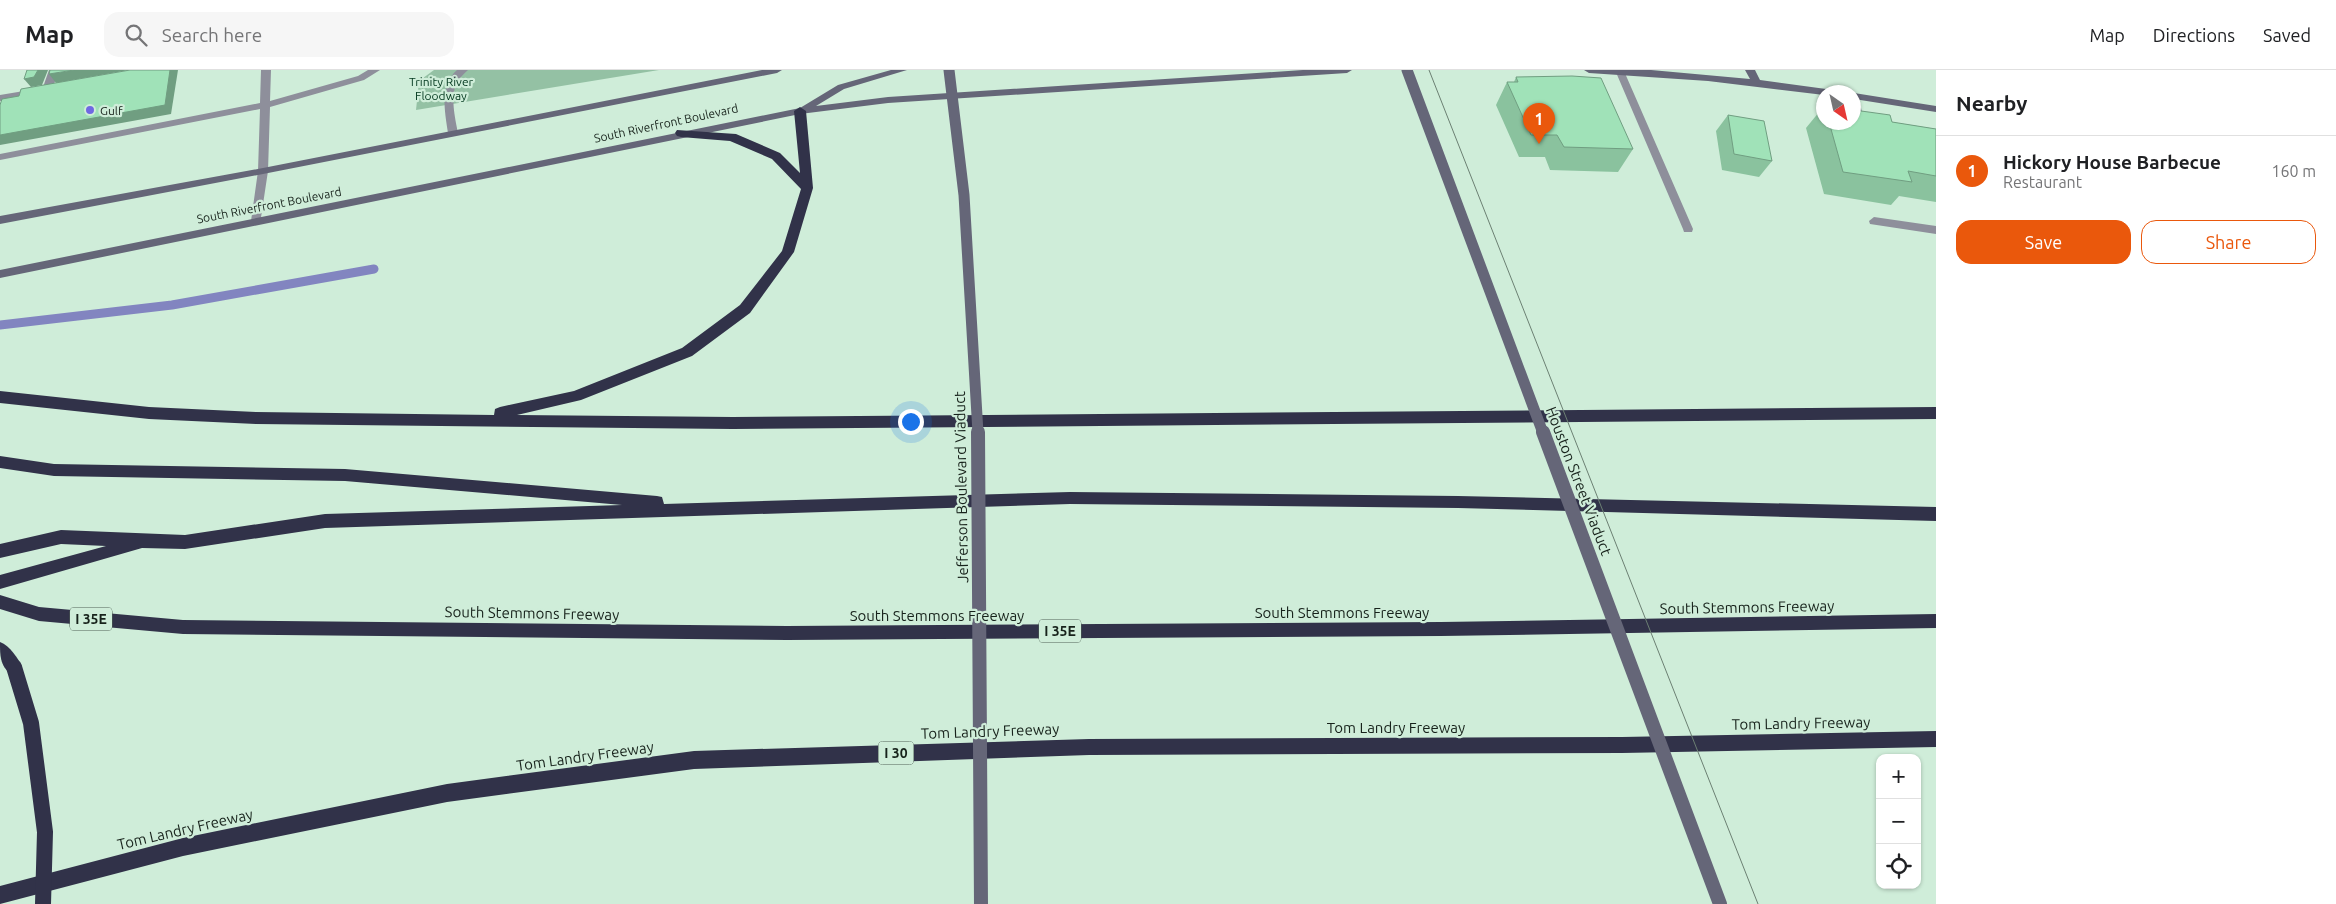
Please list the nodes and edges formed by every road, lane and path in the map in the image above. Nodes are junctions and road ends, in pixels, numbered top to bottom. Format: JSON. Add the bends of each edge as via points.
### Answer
{"nodes":[{"id":1,"x":54,"y":70,"type":"edge"},
{"id":2,"x":266,"y":70,"type":"edge"},
{"id":3,"x":375,"y":70,"type":"edge"},
{"id":4,"x":463,"y":70,"type":"edge"},
{"id":5,"x":776,"y":70,"type":"edge"},
{"id":6,"x":902,"y":70,"type":"edge"},
{"id":7,"x":949,"y":70,"type":"edge"},
{"id":8,"x":1347,"y":70,"type":"edge"},
{"id":9,"x":1407,"y":70,"type":"edge"},
{"id":10,"x":1589,"y":70,"type":"edge"},
{"id":11,"x":1750,"y":70,"type":"edge"},
{"id":12,"x":1619,"y":71,"type":"edge"},
{"id":13,"x":1758,"y":83,"type":"junction"},
{"id":14,"x":1816,"y":91,"type":"edge"},
{"id":15,"x":1861,"y":97,"type":"edge"},
{"id":16,"x":0,"y":98,"type":"edge"},
{"id":17,"x":266,"y":105,"type":"junction"},
{"id":18,"x":1936,"y":109,"type":"edge"},
{"id":19,"x":800,"y":111,"type":"junction"},
{"id":20,"x":1861,"y":119,"type":"edge"},
{"id":21,"x":1878,"y":122,"type":"edge"},
{"id":22,"x":453,"y":133,"type":"junction"},
{"id":23,"x":681,"y":133,"type":"junction"},
{"id":24,"x":0,"y":156,"type":"edge"},
{"id":25,"x":263,"y":171,"type":"junction"},
{"id":26,"x":807,"y":188,"type":"junction"},
{"id":27,"x":0,"y":220,"type":"edge"},
{"id":28,"x":256,"y":221,"type":"junction"},
{"id":29,"x":1874,"y":221,"type":"dead end"},
{"id":30,"x":1688,"y":229,"type":"dead end"},
{"id":31,"x":1936,"y":230,"type":"edge"},
{"id":32,"x":0,"y":274,"type":"edge"},
{"id":33,"x":0,"y":397,"type":"edge"},
{"id":34,"x":1936,"y":413,"type":"edge"},
{"id":35,"x":473,"y":419,"type":"junction"},
{"id":36,"x":0,"y":462,"type":"edge"},
{"id":37,"x":726,"y":507,"type":"junction"},
{"id":38,"x":1936,"y":514,"type":"edge"},
{"id":39,"x":147,"y":542,"type":"junction"},
{"id":40,"x":0,"y":551,"type":"edge"},
{"id":41,"x":0,"y":582,"type":"edge"},
{"id":42,"x":0,"y":602,"type":"edge"},
{"id":43,"x":1936,"y":621,"type":"edge"},
{"id":44,"x":0,"y":650,"type":"edge"},
{"id":45,"x":1936,"y":739,"type":"edge"},
{"id":46,"x":0,"y":895,"type":"edge"},
{"id":47,"x":43,"y":904,"type":"edge"},
{"id":48,"x":981,"y":904,"type":"edge"},
{"id":49,"x":1720,"y":904,"type":"edge"}],
"edges":[{"from":1,"to":16,"type":"lane","via":[[52,89]]},
{"from":2,"to":17,"type":"lane"},
{"from":3,"to":17,"type":"lane","via":[[328,89]]},
{"from":4,"to":22,"type":"lane","via":[[451,84],[448,95]]},
{"from":5,"to":22,"type":"main road"},
{"from":6,"to":19,"type":"main road","via":[[841,86]]},
{"from":7,"to":48,"type":"main road","name":"Jefferson Boulevard Viaduct","bridge":true,"via":[[964,195],[978,433]]},
{"from":8,"to":19,"type":"main road","name":"South Riverfront Boulevard","via":[[888,100]]},
{"from":9,"to":49,"type":"main road","name":"Houston Street Viaduct","bridge":true},
{"from":10,"to":12,"type":"main road"},
{"from":11,"to":13,"type":"main road"},
{"from":12,"to":13,"type":"main road"},
{"from":12,"to":30,"type":"lane"},
{"from":13,"to":14,"type":"main road"},
{"from":15,"to":18,"type":"main road"},
{"from":17,"to":24,"type":"lane"},
{"from":17,"to":25,"type":"lane"},
{"from":19,"to":23,"type":"main road","name":"South Riverfront Boulevard"},
{"from":19,"to":26,"type":"highway"},
{"from":20,"to":21,"type":"lane"},
{"from":22,"to":25,"type":"main road"},
{"from":23,"to":26,"type":"highway","via":[[732,137],[776,156]]},
{"from":23,"to":28,"type":"main road","name":"South Riverfront Boulevard","via":[[477,178]]},
{"from":25,"to":27,"type":"main road"},
{"from":25,"to":28,"type":"lane"},
{"from":26,"to":35,"type":"highway","via":[[788,252],[745,309],[687,352],[576,396]]},
{"from":28,"to":32,"type":"main road","name":"South Riverfront Boulevard"},
{"from":29,"to":31,"type":"lane"},
{"from":33,"to":35,"type":"highway","via":[[149,413],[256,418]]},
{"from":34,"to":35,"type":"highway","via":[[734,422]]},
{"from":36,"to":37,"type":"highway","via":[[54,470],[345,475]]},
{"from":37,"to":38,"type":"highway","via":[[1070,498],[1458,502]]},
{"from":37,"to":39,"type":"highway","via":[[325,521],[185,542]]},
{"from":39,"to":40,"type":"highway","via":[[61,536]]},
{"from":39,"to":41,"type":"highway"},
{"from":42,"to":43,"type":"highway","name":"South Stemmons Freeway","number":"I 35E","via":[[39,614],[184,627],[787,633],[1431,629]]},
{"from":44,"to":47,"type":"highway","bridge":true,"via":[[14,667],[31,723],[44,832]]},
{"from":45,"to":46,"type":"highway","name":"Tom Landry Freeway","number":"I 30","via":[[1612,745],[1089,747],[694,760],[448,793],[183,847]]}]}
